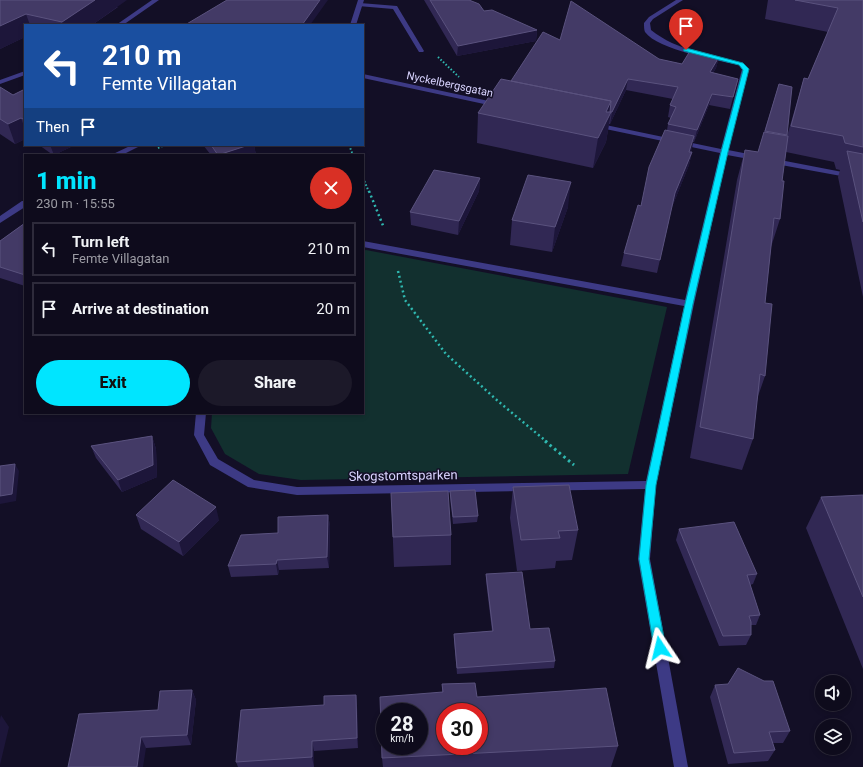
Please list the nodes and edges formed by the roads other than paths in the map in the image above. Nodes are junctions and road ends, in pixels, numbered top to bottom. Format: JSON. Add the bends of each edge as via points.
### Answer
{"nodes":[{"id":1,"x":156,"y":0,"type":"edge"},
{"id":2,"x":680,"y":0,"type":"edge"},
{"id":3,"x":361,"y":3,"type":"edge"},
{"id":4,"x":120,"y":24,"type":"edge"},
{"id":5,"x":353,"y":24,"type":"edge"},
{"id":6,"x":421,"y":51,"type":"dead end"},
{"id":7,"x":24,"y":73,"type":"edge"},
{"id":8,"x":364,"y":76,"type":"edge"},
{"id":9,"x":0,"y":82,"type":"edge"},
{"id":10,"x":508,"y":107,"type":"edge"},
{"id":11,"x":585,"y":123,"type":"edge"},
{"id":12,"x":136,"y":146,"type":"edge"},
{"id":13,"x":724,"y":152,"type":"junction"},
{"id":14,"x":117,"y":154,"type":"edge"},
{"id":15,"x":863,"y":178,"type":"edge"},
{"id":16,"x":24,"y":204,"type":"edge"},
{"id":17,"x":0,"y":220,"type":"edge"},
{"id":18,"x":364,"y":244,"type":"edge"},
{"id":19,"x":689,"y":304,"type":"junction"},
{"id":20,"x":201,"y":414,"type":"edge"},
{"id":21,"x":651,"y":485,"type":"junction"},
{"id":22,"x":681,"y":767,"type":"edge"}],
"edges":[{"from":1,"to":4,"type":"street"},
{"from":2,"to":13,"type":"street","via":[[651,18],[647,23],[648,31],[674,47],[741,64],[746,69]]},
{"from":3,"to":5,"type":"street"},
{"from":3,"to":6,"type":"street","via":[[395,7]]},
{"from":7,"to":9,"type":"street"},
{"from":8,"to":10,"type":"street","name":"Nyckelbergsgatan"},
{"from":11,"to":13,"type":"street"},
{"from":12,"to":14,"type":"street"},
{"from":13,"to":15,"type":"street"},
{"from":13,"to":19,"type":"street"},
{"from":16,"to":17,"type":"street"},
{"from":18,"to":19,"type":"street"},
{"from":19,"to":21,"type":"street"},
{"from":20,"to":21,"type":"street","name":"Skogstomtsparken","via":[[199,434],[214,462],[252,484],[297,490]]},
{"from":21,"to":22,"type":"street","via":[[644,559]]}]}
